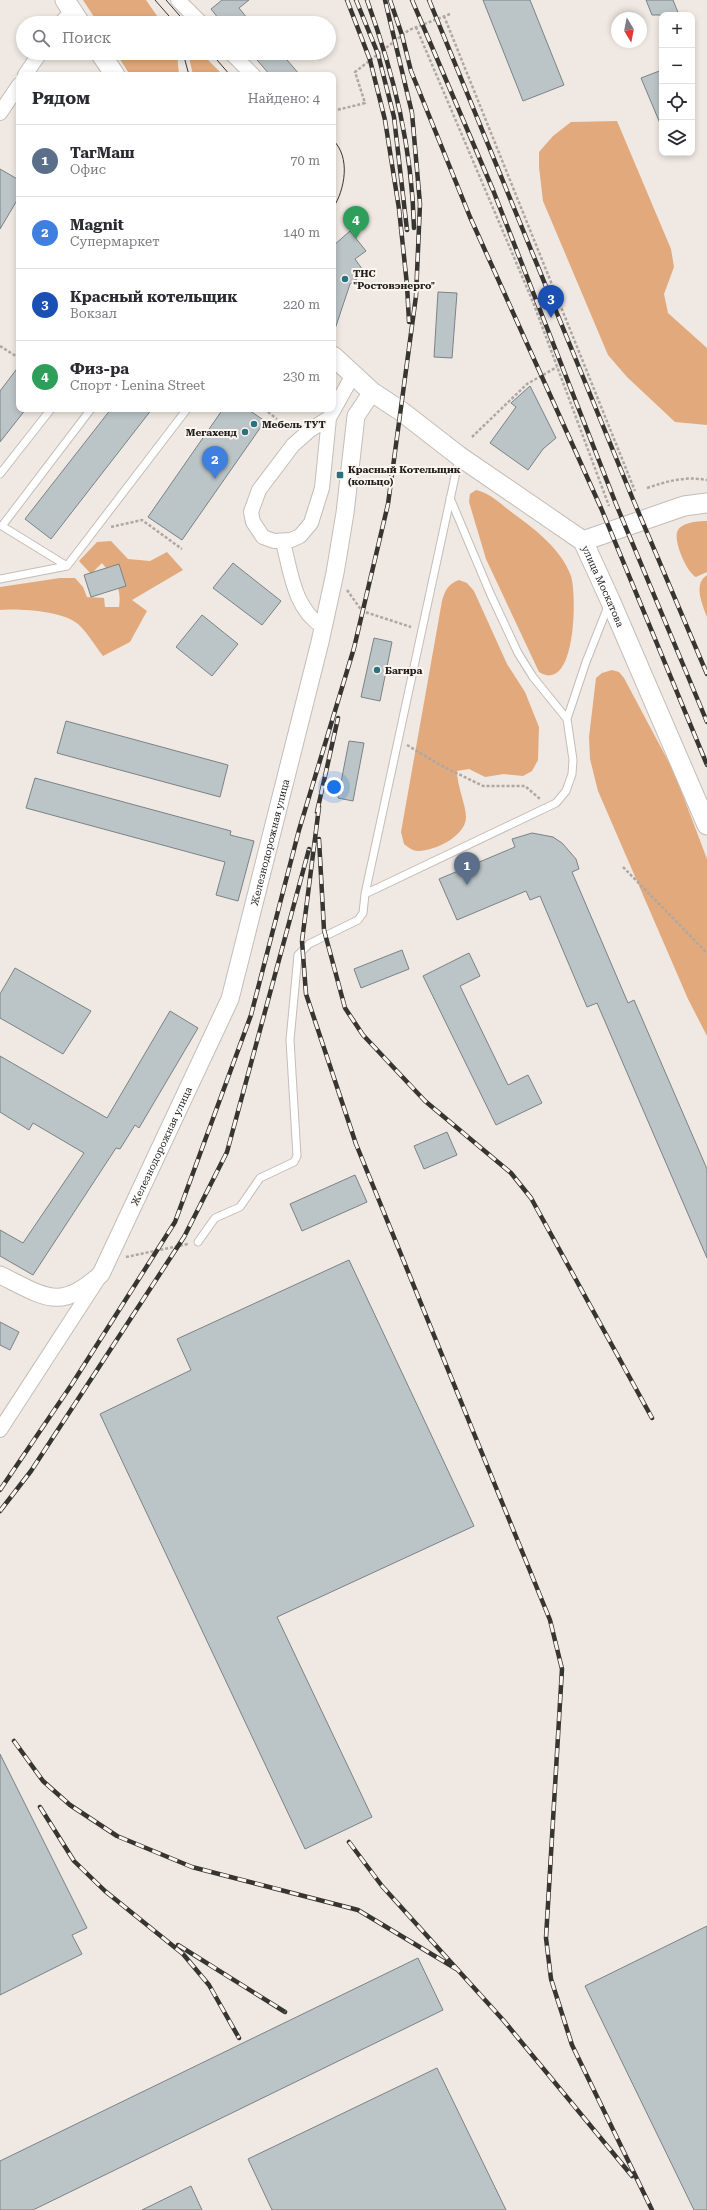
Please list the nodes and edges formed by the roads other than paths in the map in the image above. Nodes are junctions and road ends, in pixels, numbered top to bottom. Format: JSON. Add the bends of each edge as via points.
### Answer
{"nodes":[{"id":1,"x":178,"y":0,"type":"edge"},
{"id":2,"x":194,"y":16,"type":"edge"},
{"id":3,"x":36,"y":60,"type":"edge"},
{"id":4,"x":105,"y":60,"type":"edge"},
{"id":5,"x":238,"y":60,"type":"edge"},
{"id":6,"x":28,"y":72,"type":"edge"},
{"id":7,"x":113,"y":72,"type":"edge"},
{"id":8,"x":250,"y":72,"type":"edge"},
{"id":9,"x":16,"y":89,"type":"edge"},
{"id":10,"x":0,"y":113,"type":"edge"},
{"id":11,"x":336,"y":359,"type":"edge"},
{"id":12,"x":353,"y":375,"type":"junction"},
{"id":13,"x":372,"y":392,"type":"junction"},
{"id":14,"x":336,"y":405,"type":"edge"},
{"id":15,"x":49,"y":412,"type":"edge"},
{"id":16,"x":89,"y":412,"type":"edge"},
{"id":17,"x":185,"y":412,"type":"edge"},
{"id":18,"x":332,"y":412,"type":"edge"},
{"id":19,"x":329,"y":418,"type":"junction"},
{"id":20,"x":459,"y":456,"type":"junction"},
{"id":21,"x":0,"y":474,"type":"edge"},
{"id":22,"x":450,"y":498,"type":"junction"},
{"id":23,"x":707,"y":502,"type":"edge"},
{"id":24,"x":1,"y":526,"type":"edge"},
{"id":25,"x":583,"y":541,"type":"junction"},
{"id":26,"x":283,"y":542,"type":"junction"},
{"id":27,"x":67,"y":566,"type":"junction"},
{"id":28,"x":0,"y":579,"type":"edge"},
{"id":29,"x":610,"y":600,"type":"junction"},
{"id":30,"x":323,"y":627,"type":"junction"},
{"id":31,"x":567,"y":719,"type":"junction"},
{"id":32,"x":707,"y":825,"type":"edge"},
{"id":33,"x":366,"y":894,"type":"junction"},
{"id":34,"x":198,"y":1242,"type":"road end"},
{"id":35,"x":102,"y":1274,"type":"junction"},
{"id":36,"x":0,"y":1275,"type":"edge"},
{"id":37,"x":0,"y":1430,"type":"edge"}],
"edges":[{"from":1,"to":2,"type":"street"},
{"from":3,"to":6,"type":"street"},
{"from":4,"to":7,"type":"main road"},
{"from":5,"to":8,"type":"street"},
{"from":9,"to":10,"type":"street"},
{"from":11,"to":12,"type":"main road","name":"улица Москатова"},
{"from":12,"to":13,"type":"main road","name":"улица Москатова"},
{"from":12,"to":14,"type":"street"},
{"from":13,"to":20,"type":"main road","name":"улица Москатова"},
{"from":13,"to":30,"type":"street","name":"Железнодорожная улица","via":[[356,416],[345,513]]},
{"from":15,"to":21,"type":"lane"},
{"from":16,"to":24,"type":"lane"},
{"from":17,"to":27,"type":"lane"},
{"from":18,"to":19,"type":"street"},
{"from":19,"to":26,"type":"street","via":[[325,465],[316,513],[300,536]]},
{"from":19,"to":26,"type":"street","via":[[293,445],[267,477],[253,504],[253,522],[257,531],[263,537]]},
{"from":20,"to":22,"type":"lane"},
{"from":20,"to":25,"type":"main road","name":"улица Москатова"},
{"from":22,"to":31,"type":"lane","via":[[518,653],[533,677]]},
{"from":22,"to":33,"type":"lane"},
{"from":23,"to":25,"type":"main road","via":[[684,506]]},
{"from":24,"to":27,"type":"lane"},
{"from":25,"to":29,"type":"main road","name":"улица Москатова"},
{"from":26,"to":30,"type":"street","via":[[299,601],[313,621]]},
{"from":27,"to":28,"type":"lane"},
{"from":29,"to":31,"type":"lane"},
{"from":29,"to":32,"type":"main road","name":"улица Москатова"},
{"from":30,"to":35,"type":"street","name":"Железнодорожная улица","via":[[230,999]]},
{"from":31,"to":33,"type":"lane","via":[[573,760],[572,774],[566,791],[550,808]]},
{"from":33,"to":34,"type":"lane","via":[[363,914],[358,920],[309,944],[298,955],[290,1040],[297,1156],[294,1162],[260,1178],[240,1207],[215,1218]]},
{"from":35,"to":36,"type":"street","name":"Железнодорожная улица","via":[[88,1286],[61,1298],[46,1298]]},
{"from":35,"to":37,"type":"street","name":"Железнодорожная улица"}]}
